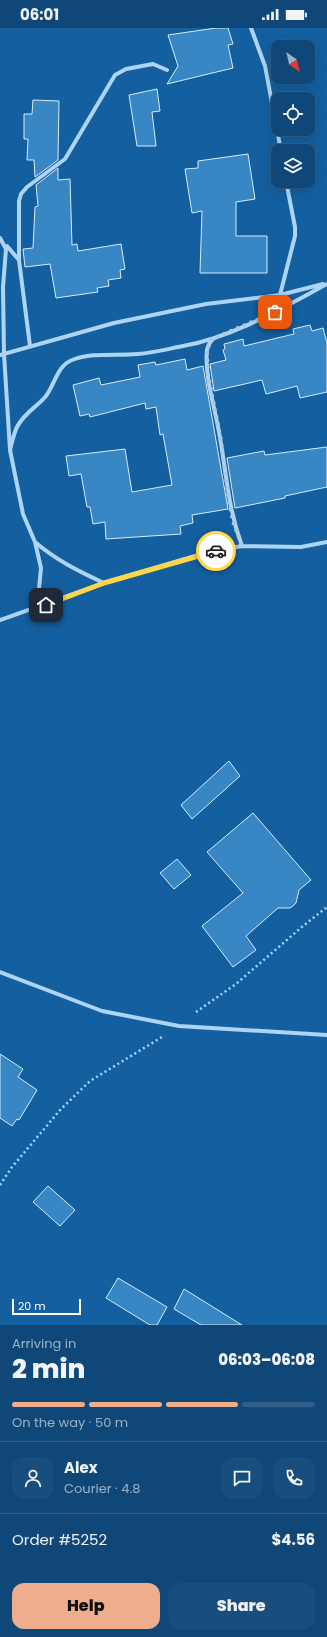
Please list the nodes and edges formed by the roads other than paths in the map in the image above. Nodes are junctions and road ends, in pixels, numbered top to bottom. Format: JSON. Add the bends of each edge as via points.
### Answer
{"nodes":[{"id":1,"x":251,"y":28,"type":"edge"},
{"id":2,"x":167,"y":70,"type":"dead end"},
{"id":3,"x":279,"y":144,"type":"edge"},
{"id":4,"x":287,"y":188,"type":"edge"},
{"id":5,"x":0,"y":238,"type":"edge"},
{"id":6,"x":5,"y":244,"type":"junction"},
{"id":7,"x":18,"y":260,"type":"junction"},
{"id":8,"x":327,"y":283,"type":"edge"},
{"id":9,"x":280,"y":295,"type":"junction"},
{"id":10,"x":212,"y":339,"type":"junction"},
{"id":11,"x":30,"y":346,"type":"junction"},
{"id":12,"x":2,"y":354,"type":"edge"},
{"id":13,"x":10,"y":450,"type":"junction"},
{"id":14,"x":35,"y":542,"type":"junction"},
{"id":15,"x":327,"y":542,"type":"edge"},
{"id":16,"x":242,"y":546,"type":"junction"},
{"id":17,"x":104,"y":583,"type":"junction"},
{"id":18,"x":32,"y":610,"type":"junction"},
{"id":19,"x":0,"y":620,"type":"edge"},
{"id":20,"x":0,"y":972,"type":"edge"},
{"id":21,"x":327,"y":1035,"type":"edge"}],
"edges":[{"from":1,"to":3,"type":"street","via":[[265,66]]},
{"from":2,"to":7,"type":"street","via":[[153,64],[140,65],[115,75],[64,159],[21,194]]},
{"from":4,"to":9,"type":"street","via":[[295,236]]},
{"from":5,"to":6,"type":"street"},
{"from":6,"to":7,"type":"street"},
{"from":6,"to":12,"type":"street"},
{"from":7,"to":11,"type":"street"},
{"from":8,"to":9,"type":"street"},
{"from":8,"to":10,"type":"street","via":[[275,312]]},
{"from":9,"to":11,"type":"street","via":[[206,304],[114,323]]},
{"from":10,"to":13,"type":"street","via":[[140,354],[71,360],[63,365],[47,395],[23,417]]},
{"from":10,"to":16,"type":"street","via":[[207,350],[208,374],[221,440],[229,502]]},
{"from":11,"to":12,"type":"street"},
{"from":12,"to":13,"type":"street"},
{"from":13,"to":14,"type":"street","via":[[23,514]]},
{"from":14,"to":17,"type":"street","via":[[68,567]]},
{"from":14,"to":18,"type":"street","via":[[41,568],[39,589]]},
{"from":15,"to":16,"type":"street","via":[[301,547]]},
{"from":16,"to":17,"type":"street","via":[[212,551]]},
{"from":17,"to":18,"type":"street"},
{"from":18,"to":19,"type":"street"},
{"from":20,"to":21,"type":"street","via":[[102,1011],[179,1026]]}]}
